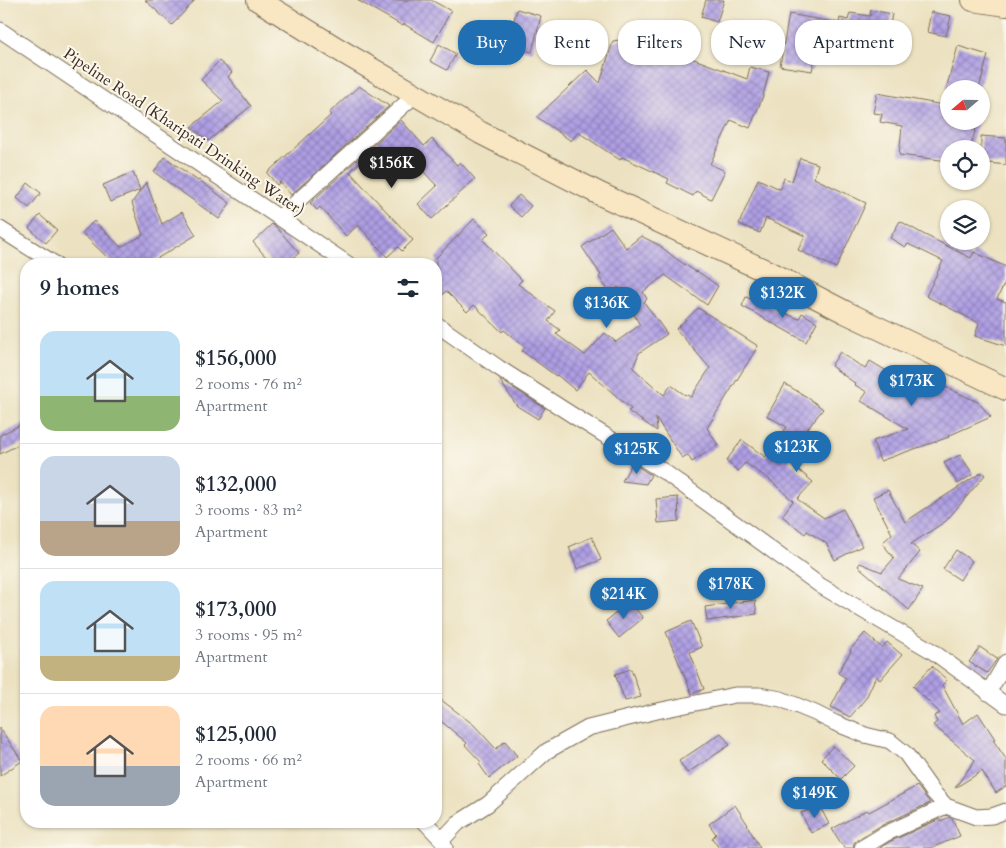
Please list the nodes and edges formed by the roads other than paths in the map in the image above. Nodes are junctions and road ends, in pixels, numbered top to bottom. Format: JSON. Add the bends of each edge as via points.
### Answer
{"nodes":[{"id":1,"x":258,"y":0,"type":"edge"},
{"id":2,"x":973,"y":0,"type":"edge"},
{"id":3,"x":1006,"y":5,"type":"edge"},
{"id":4,"x":0,"y":30,"type":"edge"},
{"id":5,"x":416,"y":94,"type":"junction"},
{"id":6,"x":280,"y":217,"type":"junction"},
{"id":7,"x":0,"y":229,"type":"edge"},
{"id":8,"x":46,"y":258,"type":"edge"},
{"id":9,"x":339,"y":258,"type":"edge"},
{"id":10,"x":442,"y":328,"type":"edge"},
{"id":11,"x":1006,"y":389,"type":"edge"},
{"id":12,"x":1006,"y":662,"type":"edge"},
{"id":13,"x":988,"y":693,"type":"junction"},
{"id":14,"x":1006,"y":705,"type":"edge"},
{"id":15,"x":946,"y":806,"type":"junction"},
{"id":16,"x":1006,"y":811,"type":"edge"},
{"id":17,"x":430,"y":828,"type":"edge"},
{"id":18,"x":443,"y":844,"type":"edge"},
{"id":19,"x":862,"y":848,"type":"edge"}],
"edges":[{"from":1,"to":5,"type":"main road"},
{"from":2,"to":3,"type":"main road"},
{"from":4,"to":6,"type":"street","name":"Pipeline Road (Kharipati Drinking Water)"},
{"from":5,"to":6,"type":"street"},
{"from":5,"to":11,"type":"main road","via":[[481,133],[600,194]]},
{"from":6,"to":9,"type":"street","name":"Pipeline Road (Kharipati Drinking Water)"},
{"from":7,"to":8,"type":"street"},
{"from":10,"to":13,"type":"street","via":[[666,473],[821,586],[932,652]]},
{"from":12,"to":13,"type":"street"},
{"from":13,"to":14,"type":"street"},
{"from":15,"to":16,"type":"street","via":[[976,818]]},
{"from":15,"to":18,"type":"street","via":[[906,754],[890,741],[835,723],[781,698],[735,694],[588,728],[547,751],[488,804],[458,823]]},
{"from":15,"to":19,"type":"street"},
{"from":17,"to":18,"type":"street"}]}
